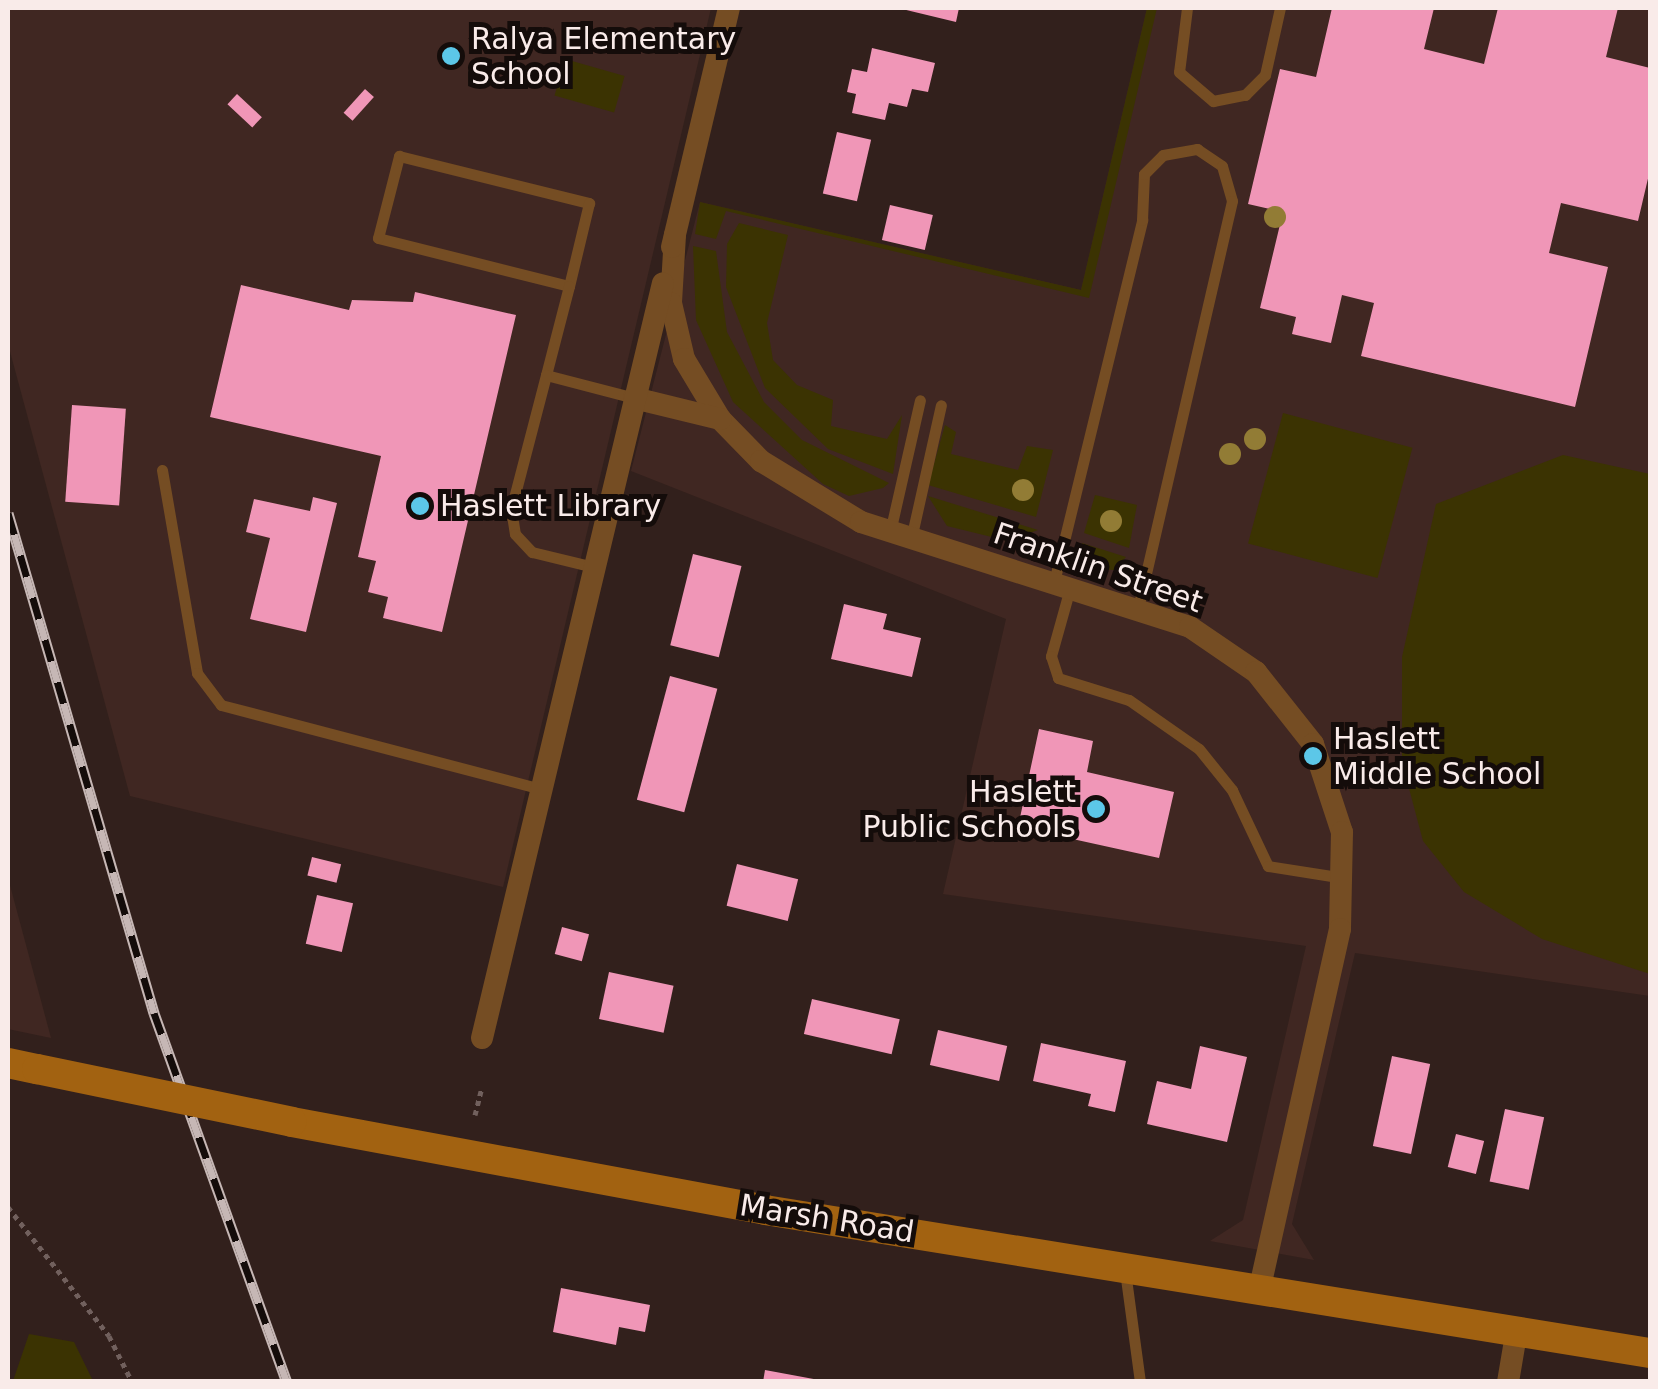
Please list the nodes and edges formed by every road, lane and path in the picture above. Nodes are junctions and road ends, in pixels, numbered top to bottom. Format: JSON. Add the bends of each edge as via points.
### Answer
{"nodes":[{"id":1,"x":729,"y":8,"type":"edge"},
{"id":2,"x":1187,"y":8,"type":"edge"},
{"id":3,"x":1280,"y":8,"type":"edge"},
{"id":4,"x":675,"y":235,"type":"junction"},
{"id":5,"x":568,"y":286,"type":"junction"},
{"id":6,"x":546,"y":375,"type":"junction"},
{"id":7,"x":634,"y":398,"type":"junction"},
{"id":8,"x":920,"y":400,"type":"dead end"},
{"id":9,"x":941,"y":404,"type":"dead end"},
{"id":10,"x":720,"y":419,"type":"junction"},
{"id":11,"x":162,"y":470,"type":"dead end"},
{"id":12,"x":900,"y":535,"type":"junction"},
{"id":13,"x":594,"y":567,"type":"junction"},
{"id":14,"x":1062,"y":585,"type":"junction"},
{"id":15,"x":1138,"y":608,"type":"junction"},
{"id":16,"x":541,"y":790,"type":"junction"},
{"id":17,"x":1344,"y":878,"type":"junction"},
{"id":18,"x":482,"y":1038,"type":"dead end"},
{"id":19,"x":22,"y":1066,"type":"edge"},
{"id":20,"x":482,"y":1087,"type":"dead end"},
{"id":21,"x":475,"y":1116,"type":"dead end"},
{"id":22,"x":8,"y":1208,"type":"edge"},
{"id":23,"x":1124,"y":1267,"type":"junction"},
{"id":24,"x":1260,"y":1288,"type":"junction"},
{"id":25,"x":1517,"y":1329,"type":"junction"},
{"id":26,"x":1650,"y":1353,"type":"edge"},
{"id":27,"x":132,"y":1382,"type":"edge"},
{"id":28,"x":1140,"y":1382,"type":"edge"},
{"id":29,"x":1508,"y":1382,"type":"edge"}],
"edges":[{"from":1,"to":4,"type":"street","name":"Franklin Street"},
{"from":2,"to":3,"type":"lane","via":[[1179,72],[1213,102],[1245,95],[1264,75]]},
{"from":4,"to":7,"type":"street","name":"Franklin Street"},
{"from":4,"to":10,"type":"street","name":"Franklin Street","via":[[675,332]]},
{"from":5,"to":5,"type":"lane","via":[[589,204],[399,156],[378,238]]},
{"from":5,"to":6,"type":"lane"},
{"from":6,"to":7,"type":"lane"},
{"from":6,"to":13,"type":"lane","via":[[511,509],[515,534],[532,552]]},
{"from":7,"to":10,"type":"street","name":"Franklin Street"},
{"from":7,"to":13,"type":"street","name":"Franklin Street"},
{"from":8,"to":12,"type":"lane"},
{"from":9,"to":12,"type":"lane"},
{"from":10,"to":12,"type":"street","name":"Franklin Street","via":[[806,494]]},
{"from":11,"to":16,"type":"lane","via":[[194,659],[221,706]]},
{"from":12,"to":14,"type":"street","name":"Franklin Street"},
{"from":13,"to":16,"type":"street","name":"Franklin Street"},
{"from":14,"to":15,"type":"street","name":"Franklin Street"},
{"from":14,"to":15,"type":"lane","via":[[1142,220],[1144,174],[1163,155],[1196,149],[1222,166],[1232,201]]},
{"from":14,"to":17,"type":"lane","via":[[1051,656],[1058,678],[1129,700],[1190,740],[1232,790],[1268,866]]},
{"from":15,"to":17,"type":"street","name":"Franklin Street","via":[[1236,655],[1295,716],[1336,804]]},
{"from":16,"to":18,"type":"street","name":"Franklin Street"},
{"from":17,"to":24,"type":"street","name":"Franklin Street"},
{"from":19,"to":23,"type":"main road","name":"Marsh Road","bridge":true,"via":[[292,1122]]},
{"from":20,"to":21,"type":"path"},
{"from":22,"to":27,"type":"path","via":[[110,1336]]},
{"from":23,"to":24,"type":"main road","name":"Marsh Road"},
{"from":23,"to":28,"type":"lane"},
{"from":24,"to":25,"type":"main road","name":"Marsh Road"},
{"from":25,"to":26,"type":"main road","name":"Marsh Road"},
{"from":25,"to":29,"type":"street"}]}
